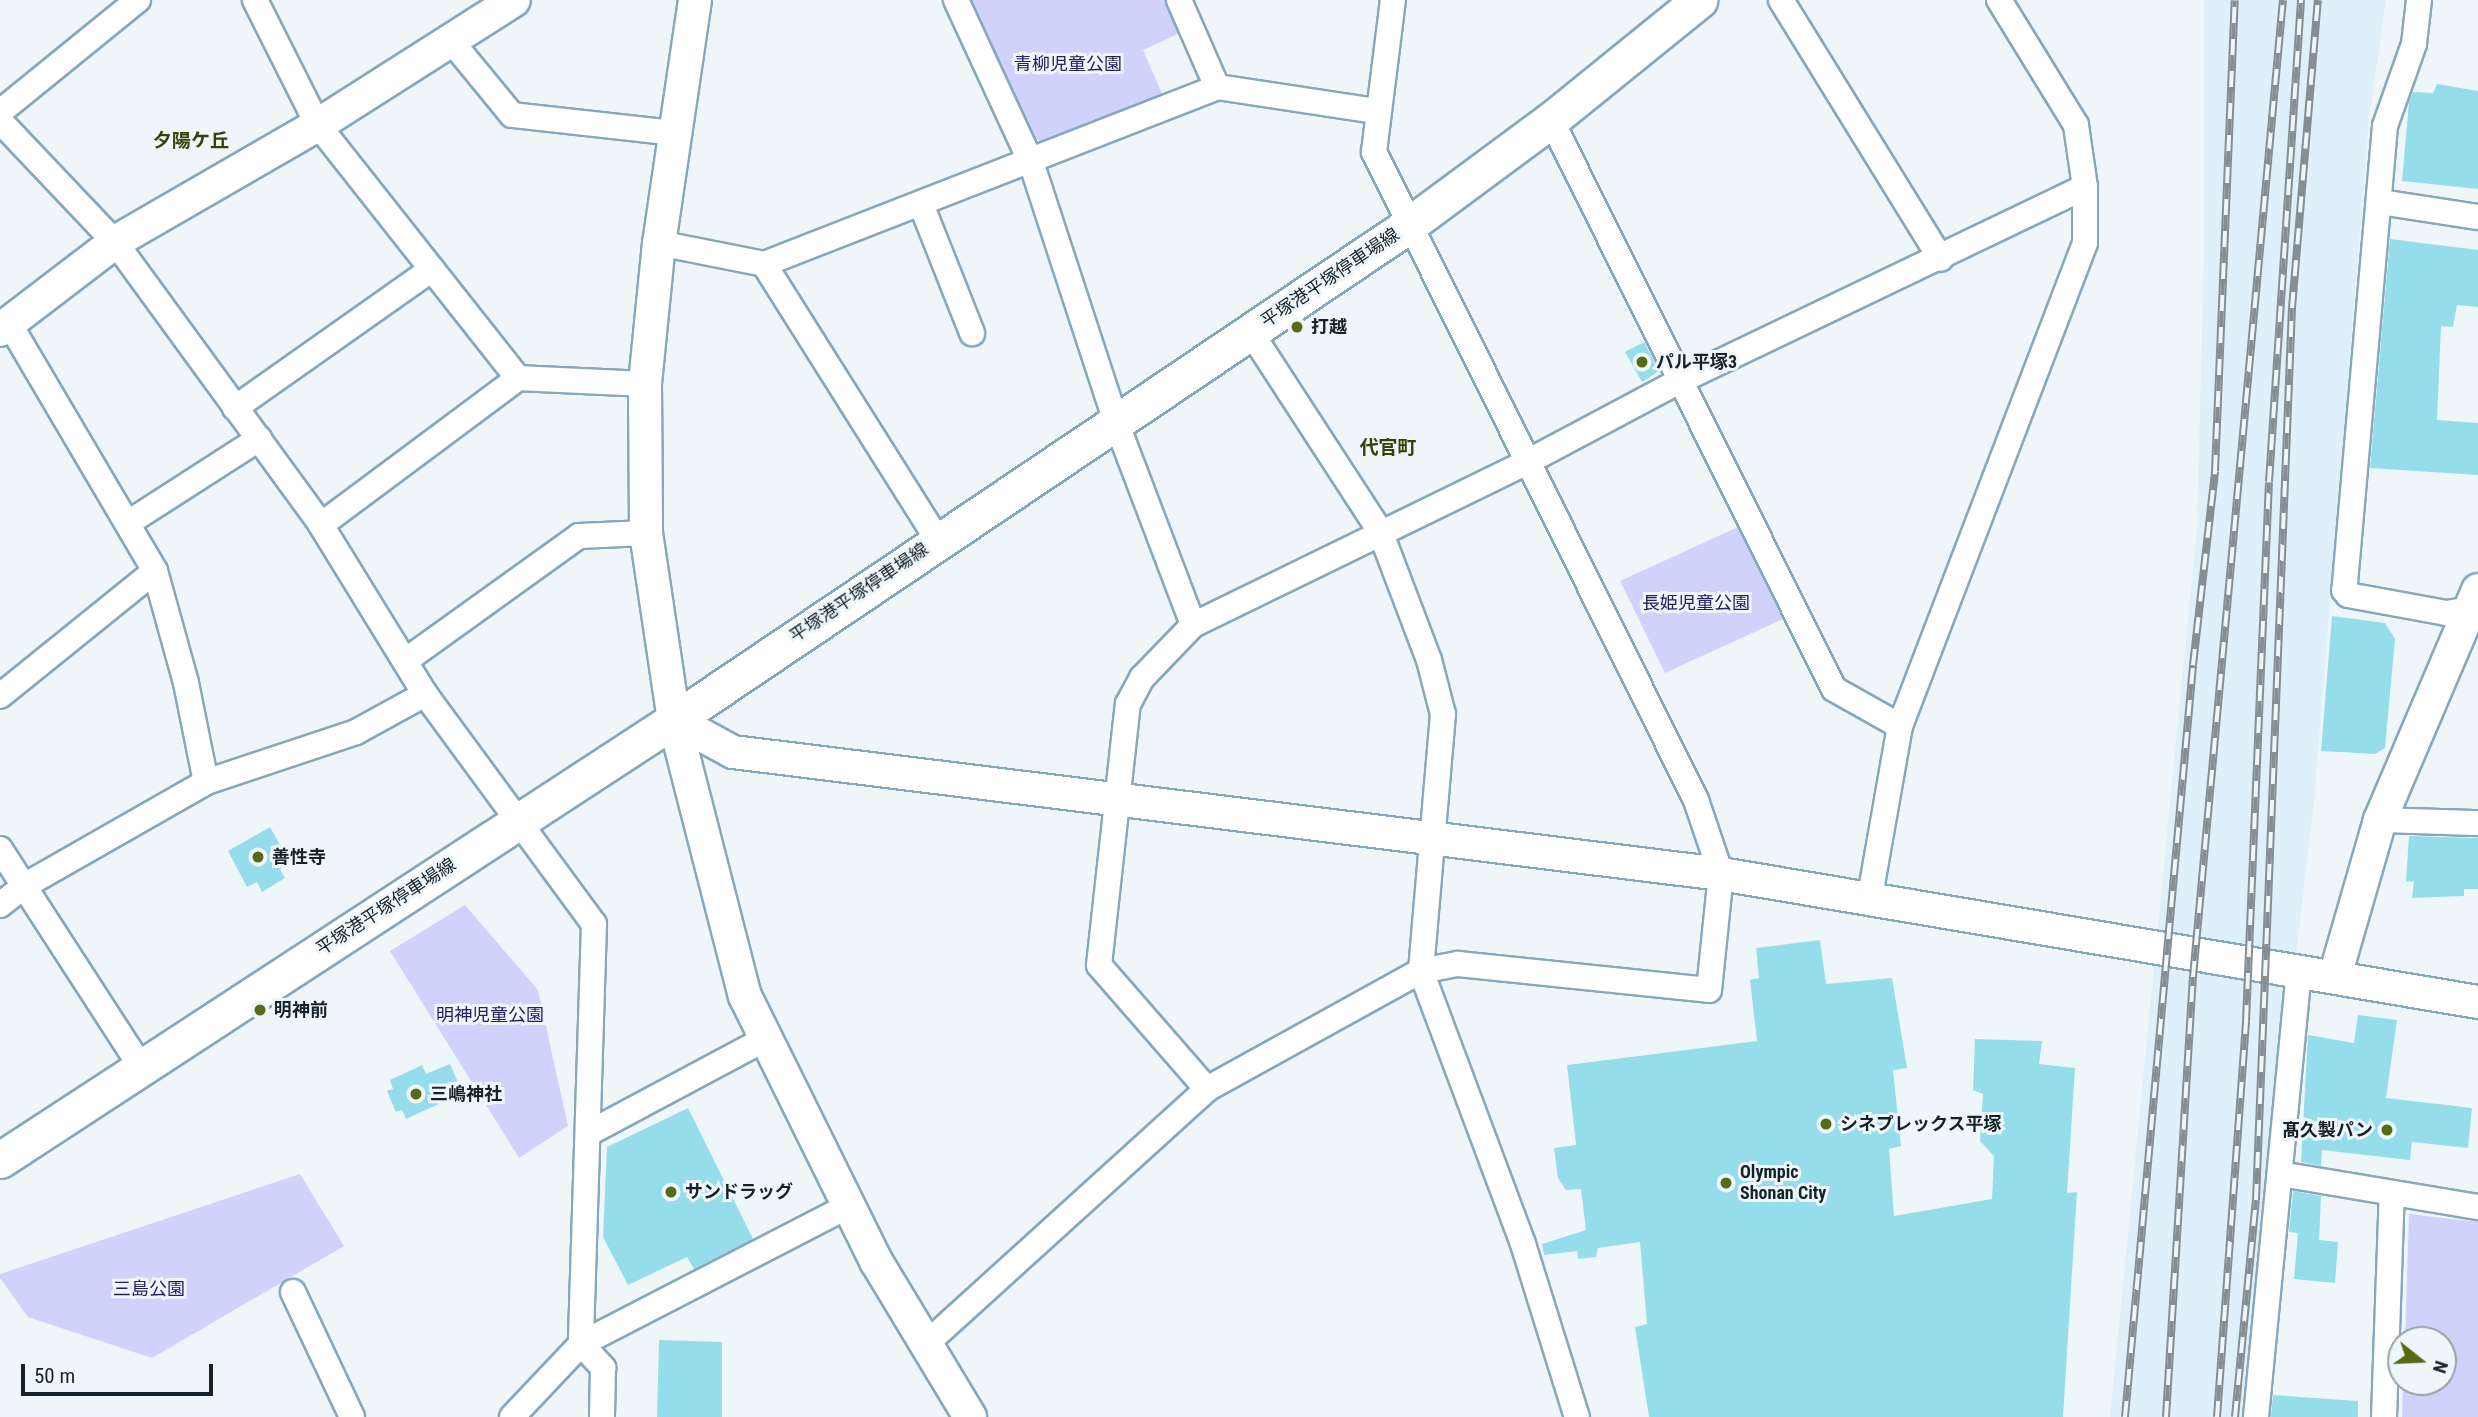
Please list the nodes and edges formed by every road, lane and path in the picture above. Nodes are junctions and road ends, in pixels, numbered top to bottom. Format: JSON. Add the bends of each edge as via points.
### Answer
{"nodes":[{"id":1,"x":138,"y":0,"type":"edge"},
{"id":2,"x":255,"y":0,"type":"edge"},
{"id":3,"x":514,"y":0,"type":"edge"},
{"id":4,"x":695,"y":0,"type":"edge"},
{"id":5,"x":956,"y":0,"type":"edge"},
{"id":6,"x":1179,"y":0,"type":"edge"},
{"id":7,"x":1393,"y":0,"type":"edge"},
{"id":8,"x":1781,"y":0,"type":"edge"},
{"id":9,"x":1999,"y":0,"type":"edge"},
{"id":10,"x":2419,"y":0,"type":"edge"},
{"id":11,"x":1683,"y":6,"type":"edge"},
{"id":12,"x":452,"y":42,"type":"junction"},
{"id":13,"x":1217,"y":87,"type":"junction"},
{"id":14,"x":1376,"y":111,"type":"junction"},
{"id":15,"x":0,"y":112,"type":"edge"},
{"id":16,"x":1551,"y":120,"type":"junction"},
{"id":17,"x":0,"y":121,"type":"edge"},
{"id":18,"x":318,"y":125,"type":"junction"},
{"id":19,"x":675,"y":133,"type":"junction"},
{"id":20,"x":1031,"y":162,"type":"junction"},
{"id":21,"x":2085,"y":187,"type":"junction"},
{"id":22,"x":2380,"y":202,"type":"junction"},
{"id":23,"x":921,"y":204,"type":"junction"},
{"id":24,"x":2478,"y":217,"type":"edge"},
{"id":25,"x":1409,"y":225,"type":"junction"},
{"id":26,"x":115,"y":242,"type":"junction"},
{"id":27,"x":659,"y":243,"type":"junction"},
{"id":28,"x":1941,"y":259,"type":"junction"},
{"id":29,"x":764,"y":264,"type":"junction"},
{"id":30,"x":432,"y":269,"type":"junction"},
{"id":31,"x":5,"y":326,"type":"edge"},
{"id":32,"x":1250,"y":331,"type":"junction"},
{"id":33,"x":972,"y":333,"type":"dead end"},
{"id":34,"x":518,"y":378,"type":"junction"},
{"id":35,"x":1678,"y":382,"type":"junction"},
{"id":36,"x":645,"y":384,"type":"junction"},
{"id":37,"x":235,"y":408,"type":"junction"},
{"id":38,"x":1116,"y":422,"type":"junction"},
{"id":39,"x":258,"y":439,"type":"junction"},
{"id":40,"x":1531,"y":460,"type":"junction"},
{"id":41,"x":128,"y":523,"type":"junction"},
{"id":42,"x":321,"y":525,"type":"junction"},
{"id":43,"x":1380,"y":531,"type":"junction"},
{"id":44,"x":646,"y":533,"type":"junction"},
{"id":45,"x":936,"y":539,"type":"junction"},
{"id":46,"x":155,"y":570,"type":"junction"},
{"id":47,"x":2476,"y":602,"type":"edge"},
{"id":48,"x":1193,"y":625,"type":"junction"},
{"id":49,"x":405,"y":660,"type":"junction"},
{"id":50,"x":425,"y":694,"type":"junction"},
{"id":51,"x":0,"y":696,"type":"edge"},
{"id":52,"x":674,"y":720,"type":"junction"},
{"id":53,"x":1900,"y":726,"type":"junction"},
{"id":54,"x":206,"y":782,"type":"junction"},
{"id":55,"x":1119,"y":801,"type":"junction"},
{"id":56,"x":521,"y":818,"type":"junction"},
{"id":57,"x":2380,"y":820,"type":"junction"},
{"id":58,"x":2478,"y":823,"type":"edge"},
{"id":59,"x":1433,"y":839,"type":"junction"},
{"id":60,"x":0,"y":849,"type":"edge"},
{"id":61,"x":1721,"y":874,"type":"junction"},
{"id":62,"x":24,"y":886,"type":"junction"},
{"id":63,"x":1870,"y":895,"type":"junction"},
{"id":64,"x":0,"y":905,"type":"edge"},
{"id":65,"x":2299,"y":969,"type":"junction"},
{"id":66,"x":1421,"y":971,"type":"junction"},
{"id":67,"x":2335,"y":976,"type":"junction"},
{"id":68,"x":2478,"y":1002,"type":"edge"},
{"id":69,"x":765,"y":1039,"type":"junction"},
{"id":70,"x":141,"y":1068,"type":"junction"},
{"id":71,"x":1207,"y":1089,"type":"junction"},
{"id":72,"x":589,"y":1133,"type":"junction"},
{"id":73,"x":0,"y":1160,"type":"edge"},
{"id":74,"x":2280,"y":1174,"type":"junction"},
{"id":75,"x":2392,"y":1193,"type":"junction"},
{"id":76,"x":848,"y":1207,"type":"junction"},
{"id":77,"x":2478,"y":1207,"type":"edge"},
{"id":78,"x":293,"y":1292,"type":"dead end"},
{"id":79,"x":582,"y":1344,"type":"junction"},
{"id":80,"x":926,"y":1344,"type":"junction"},
{"id":81,"x":352,"y":1417,"type":"edge"},
{"id":82,"x":512,"y":1417,"type":"edge"},
{"id":83,"x":602,"y":1417,"type":"edge"},
{"id":84,"x":970,"y":1417,"type":"edge"},
{"id":85,"x":1577,"y":1417,"type":"edge"},
{"id":86,"x":2256,"y":1417,"type":"edge"},
{"id":87,"x":2384,"y":1417,"type":"edge"}],
"edges":[{"from":1,"to":15,"type":"street"},
{"from":2,"to":18,"type":"street"},
{"from":3,"to":12,"type":"street"},
{"from":4,"to":19,"type":"street"},
{"from":5,"to":20,"type":"street"},
{"from":6,"to":13,"type":"street"},
{"from":7,"to":14,"type":"street"},
{"from":8,"to":28,"type":"street"},
{"from":9,"to":21,"type":"street","via":[[2076,125]]},
{"from":10,"to":22,"type":"street","via":[[2414,44],[2385,126]]},
{"from":11,"to":16,"type":"main road","name":"平塚港平塚停車場線"},
{"from":12,"to":18,"type":"street"},
{"from":12,"to":19,"type":"street","via":[[512,115]]},
{"from":13,"to":14,"type":"street"},
{"from":13,"to":20,"type":"street"},
{"from":14,"to":25,"type":"street","via":[[1374,152]]},
{"from":16,"to":25,"type":"main road","name":"平塚港平塚停車場線"},
{"from":16,"to":35,"type":"street"},
{"from":17,"to":26,"type":"street"},
{"from":18,"to":26,"type":"street"},
{"from":18,"to":30,"type":"street"},
{"from":19,"to":27,"type":"street"},
{"from":20,"to":23,"type":"street"},
{"from":20,"to":38,"type":"street"},
{"from":21,"to":28,"type":"street"},
{"from":21,"to":53,"type":"street","via":[[2085,243]]},
{"from":22,"to":24,"type":"street"},
{"from":22,"to":47,"type":"street","via":[[2344,590],[2348,595],[2446,613]]},
{"from":23,"to":29,"type":"street"},
{"from":23,"to":33,"type":"street"},
{"from":25,"to":32,"type":"main road","name":"平塚港平塚停車場線"},
{"from":25,"to":40,"type":"street"},
{"from":26,"to":31,"type":"street"},
{"from":26,"to":37,"type":"street"},
{"from":27,"to":29,"type":"street"},
{"from":27,"to":36,"type":"street"},
{"from":28,"to":35,"type":"street"},
{"from":29,"to":45,"type":"street"},
{"from":30,"to":34,"type":"street"},
{"from":30,"to":37,"type":"street"},
{"from":31,"to":41,"type":"street"},
{"from":32,"to":38,"type":"main road","name":"平塚港平塚停車場線"},
{"from":32,"to":43,"type":"street"},
{"from":34,"to":36,"type":"street"},
{"from":34,"to":42,"type":"street"},
{"from":35,"to":40,"type":"street"},
{"from":35,"to":53,"type":"street","via":[[1834,689]]},
{"from":36,"to":44,"type":"street"},
{"from":37,"to":39,"type":"street"},
{"from":38,"to":45,"type":"main road","name":"平塚港平塚停車場線"},
{"from":38,"to":48,"type":"street"},
{"from":39,"to":41,"type":"street"},
{"from":39,"to":42,"type":"street"},
{"from":40,"to":43,"type":"street"},
{"from":40,"to":61,"type":"street","via":[[1696,800]]},
{"from":41,"to":46,"type":"street"},
{"from":42,"to":49,"type":"street"},
{"from":43,"to":48,"type":"street"},
{"from":43,"to":59,"type":"street","via":[[1429,660],[1443,714]]},
{"from":44,"to":49,"type":"street","via":[[579,536]]},
{"from":44,"to":52,"type":"street"},
{"from":45,"to":52,"type":"main road","name":"平塚港平塚停車場線"},
{"from":46,"to":51,"type":"street"},
{"from":46,"to":54,"type":"street","via":[[187,683]]},
{"from":47,"to":57,"type":"street"},
{"from":48,"to":55,"type":"street","via":[[1142,678],[1128,705]]},
{"from":49,"to":50,"type":"street"},
{"from":50,"to":54,"type":"street","via":[[356,732]]},
{"from":50,"to":56,"type":"street"},
{"from":52,"to":55,"type":"street","via":[[733,752]]},
{"from":52,"to":56,"type":"main road","name":"平塚港平塚停車場線"},
{"from":52,"to":69,"type":"street","via":[[745,996]]},
{"from":53,"to":63,"type":"street"},
{"from":54,"to":62,"type":"street"},
{"from":55,"to":59,"type":"street"},
{"from":55,"to":71,"type":"street","via":[[1099,965]]},
{"from":56,"to":70,"type":"main road","name":"平塚港平塚停車場線"},
{"from":56,"to":72,"type":"street","via":[[594,924]]},
{"from":57,"to":58,"type":"street"},
{"from":57,"to":67,"type":"street"},
{"from":59,"to":61,"type":"street"},
{"from":59,"to":66,"type":"street"},
{"from":60,"to":62,"type":"street"},
{"from":61,"to":63,"type":"street"},
{"from":61,"to":66,"type":"street","via":[[1709,990],[1458,964]]},
{"from":62,"to":64,"type":"street"},
{"from":62,"to":70,"type":"street"},
{"from":63,"to":65,"type":"street"},
{"from":65,"to":67,"type":"street"},
{"from":65,"to":74,"type":"street"},
{"from":66,"to":71,"type":"street"},
{"from":66,"to":85,"type":"street","via":[[1523,1244]]},
{"from":67,"to":68,"type":"street"},
{"from":69,"to":72,"type":"street"},
{"from":69,"to":76,"type":"street"},
{"from":70,"to":73,"type":"main road","name":"平塚港平塚停車場線"},
{"from":71,"to":80,"type":"street"},
{"from":72,"to":79,"type":"street"},
{"from":74,"to":75,"type":"street"},
{"from":74,"to":86,"type":"street"},
{"from":75,"to":77,"type":"street"},
{"from":75,"to":87,"type":"street"},
{"from":76,"to":79,"type":"street"},
{"from":76,"to":80,"type":"street"},
{"from":78,"to":81,"type":"street"},
{"from":79,"to":82,"type":"street"},
{"from":79,"to":83,"type":"street","via":[[603,1368]]},
{"from":80,"to":84,"type":"street"}]}
